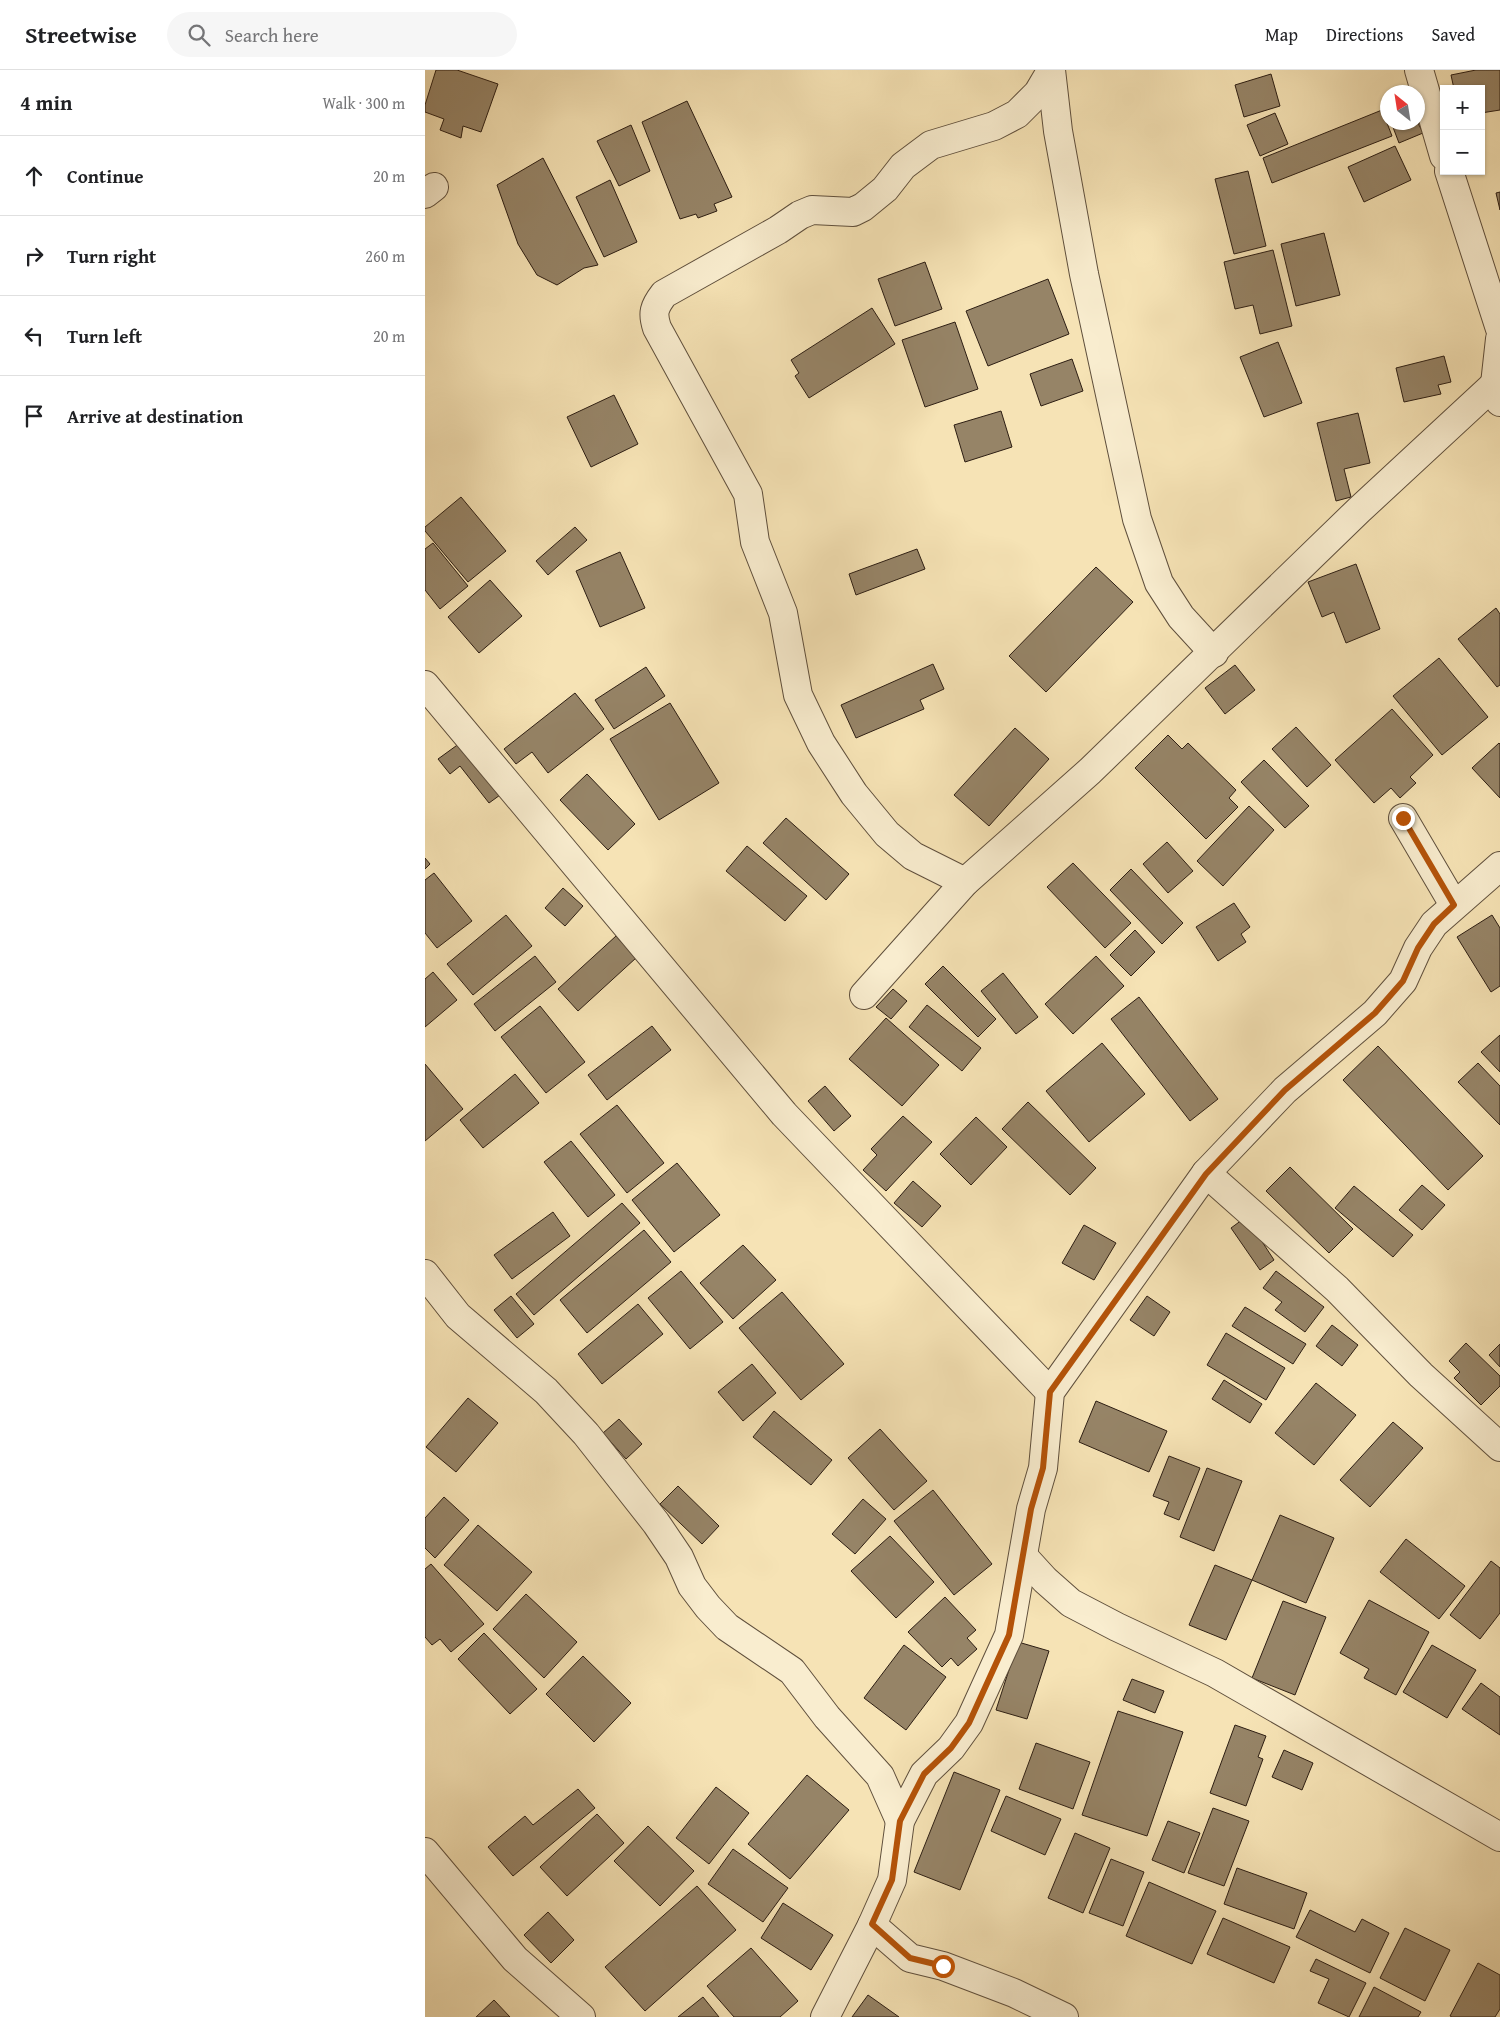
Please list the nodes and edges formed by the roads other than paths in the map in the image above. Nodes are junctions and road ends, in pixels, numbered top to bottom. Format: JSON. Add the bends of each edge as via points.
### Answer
{"nodes":[{"id":1,"x":1051,"y":70,"type":"edge"},
{"id":2,"x":1419,"y":70,"type":"edge"},
{"id":3,"x":1440,"y":142,"type":"edge"},
{"id":4,"x":1450,"y":175,"type":"edge"},
{"id":5,"x":1500,"y":329,"type":"edge"},
{"id":6,"x":1500,"y":339,"type":"edge"},
{"id":7,"x":1497,"y":394,"type":"edge"},
{"id":8,"x":1214,"y":653,"type":"junction"},
{"id":9,"x":425,"y":685,"type":"edge"},
{"id":10,"x":1403,"y":818,"type":"dead end"},
{"id":11,"x":1500,"y":866,"type":"edge"},
{"id":12,"x":965,"y":882,"type":"junction"},
{"id":13,"x":1454,"y":905,"type":"junction"},
{"id":14,"x":864,"y":995,"type":"dead end"},
{"id":15,"x":1206,"y":1174,"type":"junction"},
{"id":16,"x":425,"y":1274,"type":"edge"},
{"id":17,"x":1050,"y":1392,"type":"junction"},
{"id":18,"x":1500,"y":1446,"type":"edge"},
{"id":19,"x":1024,"y":1557,"type":"junction"},
{"id":20,"x":900,"y":1821,"type":"junction"},
{"id":21,"x":1500,"y":1837,"type":"edge"},
{"id":22,"x":425,"y":1852,"type":"edge"},
{"id":23,"x":872,"y":1924,"type":"junction"},
{"id":24,"x":581,"y":2017,"type":"edge"},
{"id":25,"x":825,"y":2017,"type":"edge"},
{"id":26,"x":1064,"y":2017,"type":"edge"}],
"edges":[{"from":1,"to":8,"type":"street","via":[[1058,131],[1083,274],[1137,519],[1159,583],[1181,618]]},
{"from":1,"to":12,"type":"street","via":[[1038,93],[1017,114],[994,126],[931,145],[903,166],[873,200],[853,212],[812,210],[800,214],[663,294],[654,307],[653,315],[657,328],[747,494],[755,542],[783,613],[798,695],[821,743],[854,794],[887,834],[913,856]]},
{"from":2,"to":3,"type":"street"},
{"from":4,"to":5,"type":"street"},
{"from":6,"to":7,"type":"street"},
{"from":7,"to":8,"type":"street","via":[[1359,510]]},
{"from":8,"to":12,"type":"street","via":[[1090,771]]},
{"from":9,"to":17,"type":"street","via":[[784,1114]]},
{"from":10,"to":13,"type":"street"},
{"from":11,"to":13,"type":"street"},
{"from":12,"to":14,"type":"street"},
{"from":13,"to":15,"type":"street","via":[[1434,924],[1418,948],[1403,981],[1375,1013],[1285,1090]]},
{"from":15,"to":17,"type":"street"},
{"from":15,"to":18,"type":"street","via":[[1337,1289],[1421,1375]]},
{"from":16,"to":20,"type":"street","via":[[459,1316],[546,1391],[586,1434],[679,1557],[692,1586],[708,1607],[727,1627],[792,1671],[827,1717],[880,1776]]},
{"from":17,"to":19,"type":"street","via":[[1043,1468],[1031,1509]]},
{"from":19,"to":20,"type":"street","via":[[1009,1635],[989,1683],[969,1723],[951,1748],[924,1774]]},
{"from":19,"to":21,"type":"street","via":[[1071,1603],[1215,1673]]},
{"from":20,"to":23,"type":"street","via":[[892,1880]]},
{"from":22,"to":24,"type":"street","via":[[515,1959]]},
{"from":23,"to":25,"type":"street"},
{"from":23,"to":26,"type":"street","via":[[910,1958],[943,1966],[1005,1989]]}]}
